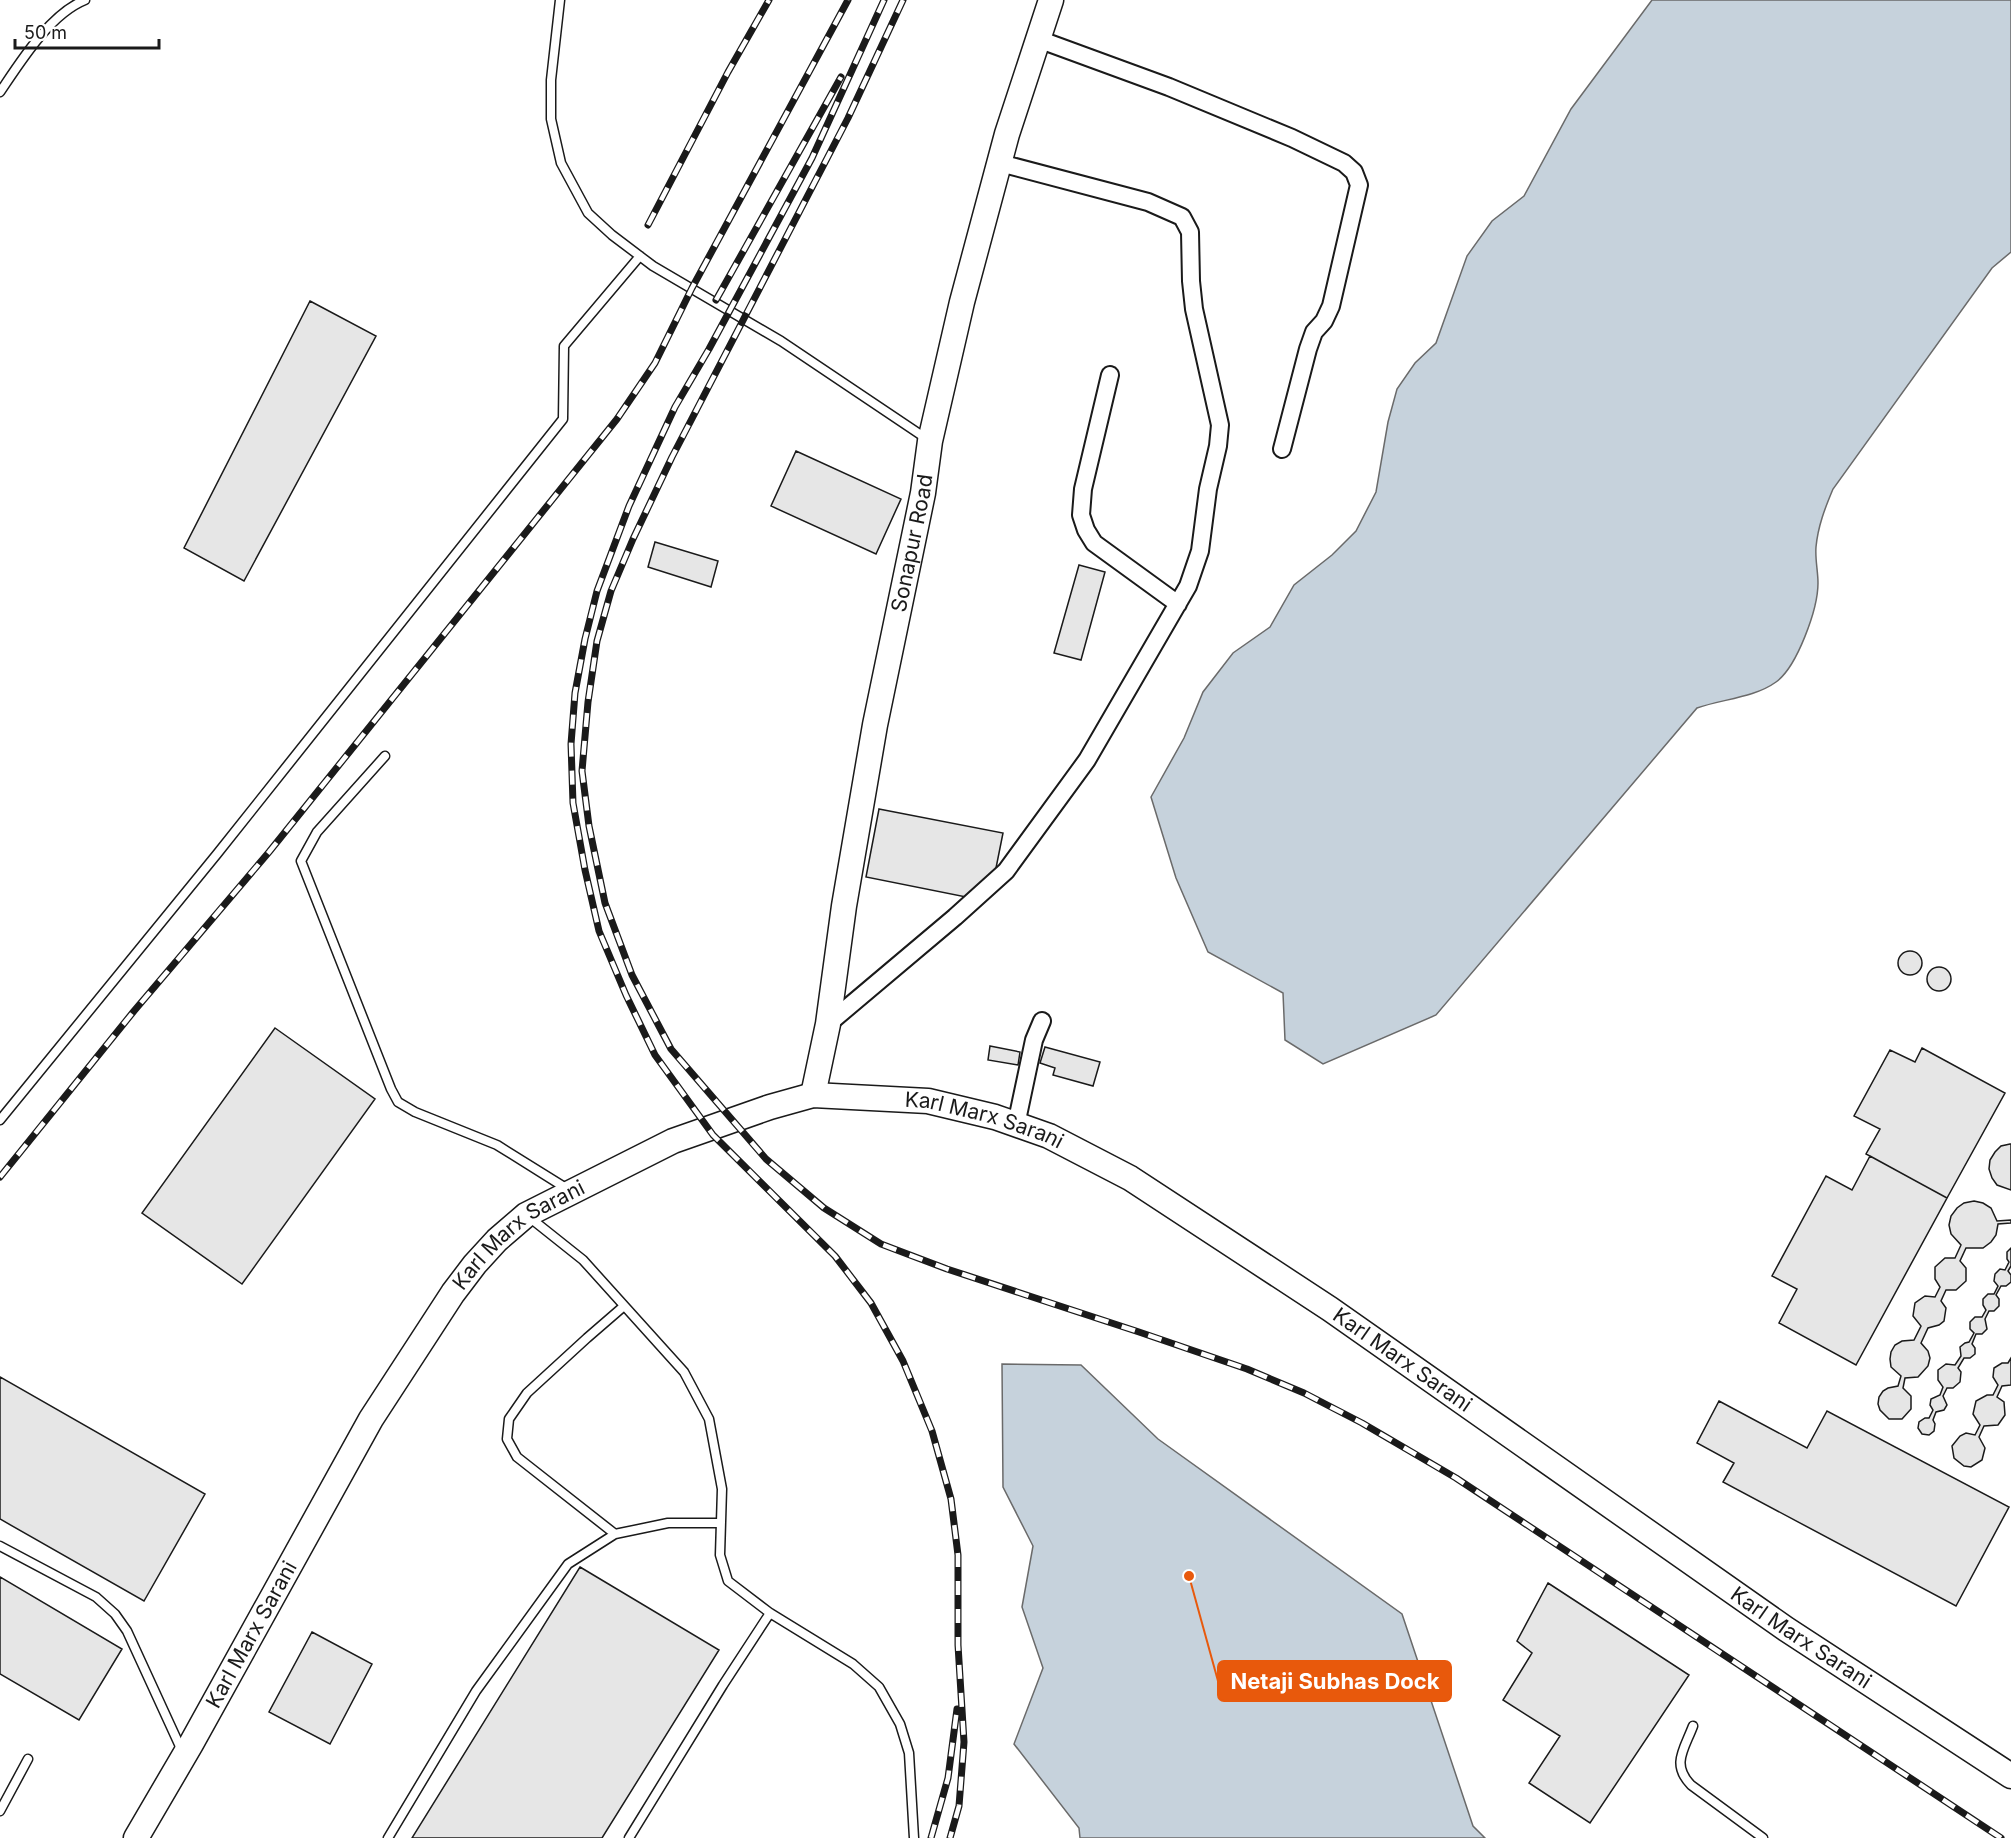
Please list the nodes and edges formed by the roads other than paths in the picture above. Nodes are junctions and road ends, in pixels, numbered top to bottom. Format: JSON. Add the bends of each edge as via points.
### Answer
{"nodes":[{"id":1,"x":85,"y":0,"type":"edge"},
{"id":2,"x":560,"y":0,"type":"edge"},
{"id":3,"x":1051,"y":0,"type":"edge"},
{"id":4,"x":1038,"y":39,"type":"junction"},
{"id":5,"x":0,"y":92,"type":"edge"},
{"id":6,"x":999,"y":163,"type":"junction"},
{"id":7,"x":640,"y":256,"type":"junction"},
{"id":8,"x":1110,"y":375,"type":"dead end"},
{"id":9,"x":930,"y":441,"type":"junction"},
{"id":10,"x":1282,"y":449,"type":"dead end"},
{"id":11,"x":1178,"y":604,"type":"junction"},
{"id":12,"x":385,"y":756,"type":"dead end"},
{"id":13,"x":1041,"y":1021,"type":"dead end"},
{"id":14,"x":828,"y":1024,"type":"junction"},
{"id":15,"x":813,"y":1095,"type":"junction"},
{"id":16,"x":0,"y":1120,"type":"edge"},
{"id":17,"x":1016,"y":1125,"type":"junction"},
{"id":18,"x":572,"y":1192,"type":"junction"},
{"id":19,"x":526,"y":1215,"type":"junction"},
{"id":20,"x":624,"y":1306,"type":"junction"},
{"id":21,"x":721,"y":1522,"type":"junction"},
{"id":22,"x":615,"y":1534,"type":"junction"},
{"id":23,"x":0,"y":1546,"type":"edge"},
{"id":24,"x":770,"y":1613,"type":"junction"},
{"id":25,"x":1693,"y":1726,"type":"dead end"},
{"id":26,"x":184,"y":1756,"type":"junction"},
{"id":27,"x":28,"y":1758,"type":"dead end"},
{"id":28,"x":2011,"y":1776,"type":"edge"},
{"id":29,"x":0,"y":1810,"type":"edge"},
{"id":30,"x":136,"y":1838,"type":"edge"},
{"id":31,"x":388,"y":1838,"type":"edge"},
{"id":32,"x":629,"y":1838,"type":"edge"},
{"id":33,"x":914,"y":1838,"type":"edge"},
{"id":34,"x":1763,"y":1838,"type":"edge"}],
"edges":[{"from":1,"to":5,"type":"lane","via":[[75,4],[33,42]]},
{"from":2,"to":7,"type":"lane","via":[[551,119],[561,163],[588,213]]},
{"from":3,"to":4,"type":"main road","name":"Sonapur Road"},
{"from":4,"to":6,"type":"main road","name":"Sonapur Road"},
{"from":4,"to":10,"type":"street","via":[[1281,134],[1344,163],[1354,172],[1359,185],[1331,306],[1308,349]]},
{"from":6,"to":9,"type":"main road","name":"Sonapur Road"},
{"from":6,"to":11,"type":"street","via":[[1148,202],[1182,217],[1190,232],[1194,309],[1220,425],[1200,551]]},
{"from":7,"to":9,"type":"lane","via":[[781,341]]},
{"from":7,"to":16,"type":"lane","via":[[564,346],[563,419],[225,845]]},
{"from":8,"to":11,"type":"street","via":[[1083,489],[1081,515],[1094,543]]},
{"from":9,"to":14,"type":"main road","name":"Sonapur Road","via":[[875,725]]},
{"from":11,"to":14,"type":"street","via":[[1087,760],[1006,871]]},
{"from":12,"to":18,"type":"lane","via":[[317,832],[301,861],[391,1089],[398,1102],[497,1145]]},
{"from":13,"to":17,"type":"street"},
{"from":14,"to":15,"type":"main road","name":"Sonapur Road"},
{"from":15,"to":17,"type":"main road","name":"Karl Marx Sarani","via":[[928,1101]]},
{"from":15,"to":18,"type":"main road","name":"Karl Marx Sarani","via":[[673,1142]]},
{"from":17,"to":28,"type":"main road","name":"Karl Marx Sarani","via":[[1049,1136],[1130,1178],[1330,1309],[1786,1629]]},
{"from":18,"to":19,"type":"main road","name":"Karl Marx Sarani"},
{"from":19,"to":20,"type":"lane","via":[[583,1260]]},
{"from":19,"to":26,"type":"main road","name":"Karl Marx Sarani","via":[[497,1240],[464,1278],[371,1419]]},
{"from":20,"to":21,"type":"lane","via":[[684,1372],[709,1419],[722,1489]]},
{"from":20,"to":22,"type":"lane","via":[[527,1393],[509,1419],[507,1439],[517,1457]]},
{"from":21,"to":22,"type":"lane","via":[[668,1523]]},
{"from":21,"to":24,"type":"lane","via":[[720,1555],[728,1581]]},
{"from":22,"to":31,"type":"lane","via":[[568,1564],[476,1691]]},
{"from":23,"to":26,"type":"lane","via":[[96,1597],[115,1614]]},
{"from":24,"to":32,"type":"lane"},
{"from":24,"to":33,"type":"lane","via":[[853,1664],[879,1687],[900,1724],[909,1753]]},
{"from":25,"to":34,"type":"lane","via":[[1680,1762],[1682,1776]]},
{"from":26,"to":30,"type":"main road","name":"Karl Marx Sarani"},
{"from":27,"to":29,"type":"lane"}]}
